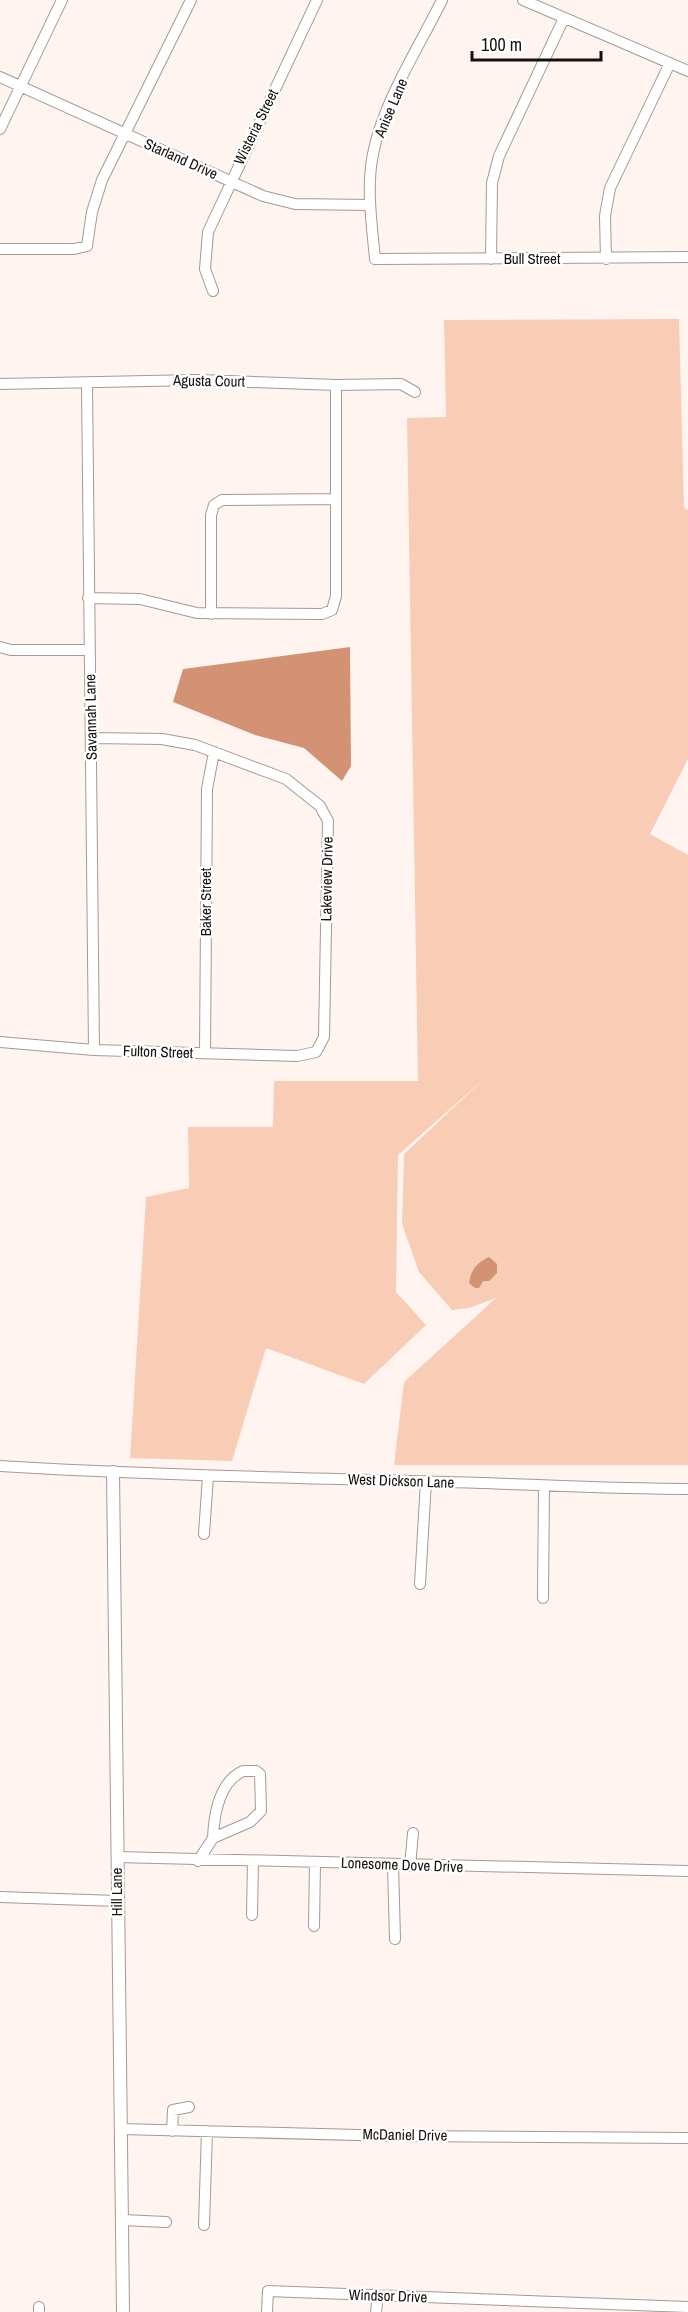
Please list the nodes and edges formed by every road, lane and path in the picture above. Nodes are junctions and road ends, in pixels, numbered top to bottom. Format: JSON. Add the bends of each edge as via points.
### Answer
{"nodes":[{"id":1,"x":62,"y":0,"type":"edge"},
{"id":2,"x":191,"y":0,"type":"edge"},
{"id":3,"x":317,"y":0,"type":"edge"},
{"id":4,"x":442,"y":0,"type":"edge"},
{"id":5,"x":523,"y":0,"type":"edge"},
{"id":6,"x":564,"y":18,"type":"junction"},
{"id":7,"x":670,"y":63,"type":"junction"},
{"id":8,"x":688,"y":71,"type":"edge"},
{"id":9,"x":0,"y":77,"type":"edge"},
{"id":10,"x":19,"y":87,"type":"junction"},
{"id":11,"x":0,"y":129,"type":"edge"},
{"id":12,"x":124,"y":134,"type":"junction"},
{"id":13,"x":230,"y":181,"type":"junction"},
{"id":14,"x":370,"y":205,"type":"junction"},
{"id":15,"x":0,"y":249,"type":"edge"},
{"id":16,"x":688,"y":257,"type":"edge"},
{"id":17,"x":375,"y":259,"type":"joint"},
{"id":18,"x":491,"y":259,"type":"junction"},
{"id":19,"x":606,"y":259,"type":"junction"},
{"id":20,"x":213,"y":291,"type":"dead end"},
{"id":21,"x":87,"y":383,"type":"junction"},
{"id":22,"x":0,"y":384,"type":"edge"},
{"id":23,"x":336,"y":385,"type":"junction"},
{"id":24,"x":415,"y":392,"type":"dead end"},
{"id":25,"x":336,"y":499,"type":"junction"},
{"id":26,"x":88,"y":598,"type":"junction"},
{"id":27,"x":210,"y":614,"type":"junction"},
{"id":28,"x":0,"y":648,"type":"edge"},
{"id":29,"x":89,"y":650,"type":"junction"},
{"id":30,"x":91,"y":738,"type":"junction"},
{"id":31,"x":214,"y":752,"type":"junction"},
{"id":32,"x":0,"y":1042,"type":"edge"},
{"id":33,"x":94,"y":1050,"type":"junction"},
{"id":34,"x":316,"y":1052,"type":"joint"},
{"id":35,"x":205,"y":1053,"type":"junction"},
{"id":36,"x":0,"y":1466,"type":"edge"},
{"id":37,"x":113,"y":1472,"type":"junction"},
{"id":38,"x":208,"y":1476,"type":"junction"},
{"id":39,"x":426,"y":1481,"type":"junction"},
{"id":40,"x":544,"y":1486,"type":"junction"},
{"id":41,"x":688,"y":1489,"type":"edge"},
{"id":42,"x":204,"y":1534,"type":"dead end"},
{"id":43,"x":420,"y":1584,"type":"dead end"},
{"id":44,"x":543,"y":1598,"type":"dead end"},
{"id":45,"x":413,"y":1833,"type":"dead end"},
{"id":46,"x":213,"y":1838,"type":"junction"},
{"id":47,"x":117,"y":1857,"type":"junction"},
{"id":48,"x":198,"y":1861,"type":"junction"},
{"id":49,"x":253,"y":1861,"type":"junction"},
{"id":50,"x":315,"y":1863,"type":"junction"},
{"id":51,"x":393,"y":1864,"type":"junction"},
{"id":52,"x":410,"y":1866,"type":"junction"},
{"id":53,"x":688,"y":1871,"type":"edge"},
{"id":54,"x":0,"y":1897,"type":"edge"},
{"id":55,"x":117,"y":1901,"type":"junction"},
{"id":56,"x":252,"y":1915,"type":"dead end"},
{"id":57,"x":314,"y":1926,"type":"dead end"},
{"id":58,"x":395,"y":1939,"type":"dead end"},
{"id":59,"x":189,"y":2107,"type":"dead end"},
{"id":60,"x":121,"y":2129,"type":"junction"},
{"id":61,"x":172,"y":2130,"type":"junction"},
{"id":62,"x":207,"y":2132,"type":"junction"},
{"id":63,"x":688,"y":2138,"type":"edge"},
{"id":64,"x":122,"y":2220,"type":"junction"},
{"id":65,"x":166,"y":2222,"type":"dead end"},
{"id":66,"x":204,"y":2225,"type":"dead end"},
{"id":67,"x":378,"y":2295,"type":"junction"},
{"id":68,"x":487,"y":2300,"type":"junction"},
{"id":69,"x":688,"y":2307,"type":"edge"},
{"id":70,"x":590,"y":2308,"type":"edge"},
{"id":71,"x":123,"y":2312,"type":"edge"},
{"id":72,"x":267,"y":2312,"type":"edge"},
{"id":73,"x":376,"y":2312,"type":"edge"},
{"id":74,"x":485,"y":2312,"type":"edge"}],
"edges":[{"from":1,"to":10,"type":"street"},
{"from":2,"to":12,"type":"street"},
{"from":3,"to":13,"type":"street","name":"Wisteria Street"},
{"from":4,"to":14,"type":"street","name":"Anise Lane","via":[[377,136]]},
{"from":5,"to":6,"type":"street"},
{"from":6,"to":7,"type":"street"},
{"from":6,"to":18,"type":"street","via":[[499,156],[492,183]]},
{"from":7,"to":8,"type":"street"},
{"from":7,"to":19,"type":"street","via":[[610,188],[605,216]]},
{"from":9,"to":10,"type":"street","name":"Starland Drive"},
{"from":10,"to":11,"type":"street"},
{"from":10,"to":12,"type":"street","name":"Starland Drive"},
{"from":12,"to":13,"type":"street","name":"Starland Drive"},
{"from":12,"to":15,"type":"street","via":[[102,180],[87,246]]},
{"from":13,"to":14,"type":"street","name":"Starland Drive","via":[[263,196],[295,204]]},
{"from":13,"to":20,"type":"street","name":"Wisteria Street","via":[[208,232],[205,268]]},
{"from":14,"to":17,"type":"street","name":"Anise Lane"},
{"from":16,"to":19,"type":"street","name":"Bull Street"},
{"from":17,"to":18,"type":"street","name":"Bull Street"},
{"from":18,"to":19,"type":"street","name":"Bull Street"},
{"from":21,"to":22,"type":"street","name":"Agusta Court"},
{"from":21,"to":23,"type":"street","name":"Agusta Court","via":[[197,380]]},
{"from":21,"to":26,"type":"street","name":"Savannah Lane"},
{"from":23,"to":24,"type":"street","name":"Agusta Court","via":[[401,384]]},
{"from":23,"to":25,"type":"street"},
{"from":25,"to":27,"type":"street","via":[[222,500],[214,505]]},
{"from":25,"to":27,"type":"street","via":[[336,596],[332,610],[322,614]]},
{"from":26,"to":27,"type":"street","via":[[140,599]]},
{"from":26,"to":29,"type":"street","name":"Savannah Lane"},
{"from":28,"to":29,"type":"street"},
{"from":29,"to":30,"type":"street","name":"Savannah Lane"},
{"from":30,"to":31,"type":"street","name":"Lakeview Drive","via":[[162,739]]},
{"from":30,"to":33,"type":"street","name":"Savannah Lane"},
{"from":31,"to":34,"type":"street","name":"Lakeview Drive","via":[[286,779],[320,806],[328,821],[324,1037]]},
{"from":31,"to":35,"type":"street","name":"Baker Street","via":[[207,789]]},
{"from":32,"to":33,"type":"street","name":"Fulton Street"},
{"from":33,"to":35,"type":"street","name":"Fulton Street"},
{"from":34,"to":35,"type":"street","name":"Fulton Street","via":[[297,1056]]},
{"from":36,"to":37,"type":"street","name":"West Dickson Lane"},
{"from":37,"to":38,"type":"street","name":"West Dickson Lane"},
{"from":37,"to":47,"type":"street","name":"Hill Lane"},
{"from":38,"to":39,"type":"street","name":"West Dickson Lane"},
{"from":38,"to":42,"type":"street"},
{"from":39,"to":40,"type":"street","name":"West Dickson Lane"},
{"from":39,"to":43,"type":"street"},
{"from":40,"to":41,"type":"street","name":"West Dickson Lane"},
{"from":40,"to":44,"type":"street"},
{"from":45,"to":52,"type":"street"},
{"from":46,"to":46,"type":"street","via":[[217,1805],[234,1775],[256,1771],[260,1774],[258,1816]]},
{"from":46,"to":48,"type":"street"},
{"from":47,"to":48,"type":"street","name":"Lonesome Dove Drive"},
{"from":47,"to":55,"type":"street","name":"Hill Lane"},
{"from":48,"to":49,"type":"street","name":"Lonesome Dove Drive"},
{"from":49,"to":50,"type":"street","name":"Lonesome Dove Drive"},
{"from":49,"to":56,"type":"street"},
{"from":50,"to":51,"type":"street","name":"Lonesome Dove Drive"},
{"from":50,"to":57,"type":"street"},
{"from":51,"to":52,"type":"street","name":"Lonesome Dove Drive"},
{"from":51,"to":58,"type":"street"},
{"from":52,"to":53,"type":"street","name":"Lonesome Dove Drive"},
{"from":54,"to":55,"type":"street"},
{"from":55,"to":60,"type":"street","name":"Hill Lane"},
{"from":59,"to":61,"type":"street","via":[[172,2110]]},
{"from":60,"to":61,"type":"street","name":"McDaniel Drive"},
{"from":60,"to":64,"type":"street","name":"Hill Lane"},
{"from":61,"to":62,"type":"street","name":"McDaniel Drive"},
{"from":62,"to":63,"type":"street","name":"McDaniel Drive"},
{"from":62,"to":66,"type":"street"},
{"from":64,"to":65,"type":"street"},
{"from":64,"to":71,"type":"street","name":"Hill Lane"},
{"from":67,"to":68,"type":"street","name":"Windsor Drive"},
{"from":67,"to":72,"type":"street","name":"Windsor Drive","via":[[268,2291]]},
{"from":67,"to":73,"type":"street"},
{"from":68,"to":70,"type":"street","name":"Windsor Drive"},
{"from":68,"to":74,"type":"street"},
{"from":69,"to":70,"type":"street","name":"Windsor Drive"}]}
